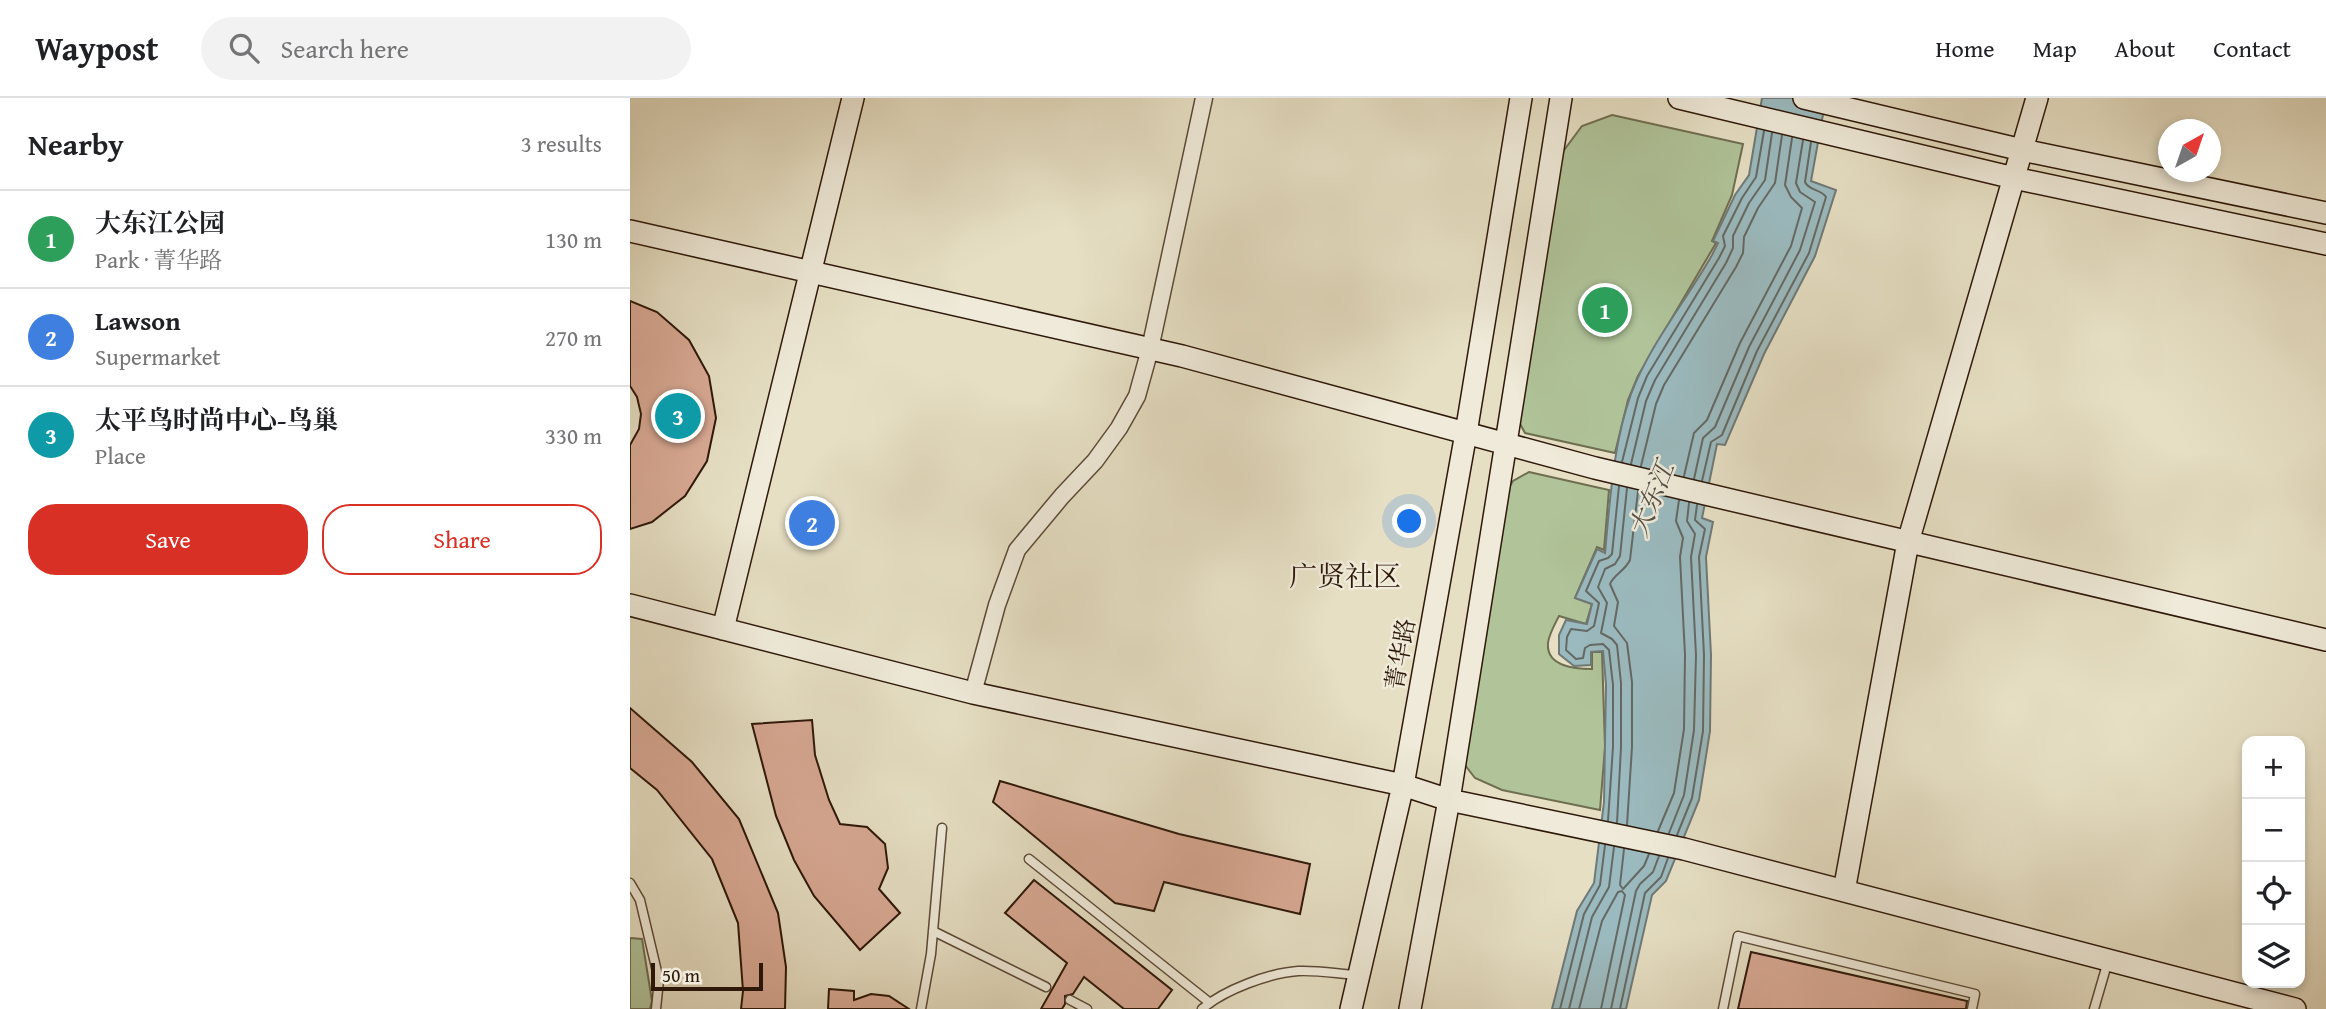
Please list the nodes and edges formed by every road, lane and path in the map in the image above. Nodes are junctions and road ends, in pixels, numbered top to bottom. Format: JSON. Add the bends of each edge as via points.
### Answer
{"nodes":[{"id":1,"x":853,"y":98,"type":"edge"},
{"id":2,"x":1205,"y":98,"type":"edge"},
{"id":3,"x":1521,"y":98,"type":"edge"},
{"id":4,"x":1561,"y":98,"type":"edge"},
{"id":5,"x":1679,"y":98,"type":"edge"},
{"id":6,"x":1804,"y":98,"type":"edge"},
{"id":7,"x":2037,"y":98,"type":"edge"},
{"id":8,"x":2022,"y":150,"type":"junction"},
{"id":9,"x":2014,"y":178,"type":"junction"},
{"id":10,"x":2326,"y":213,"type":"edge"},
{"id":11,"x":630,"y":230,"type":"edge"},
{"id":12,"x":2326,"y":244,"type":"edge"},
{"id":13,"x":812,"y":272,"type":"junction"},
{"id":14,"x":1150,"y":349,"type":"junction"},
{"id":15,"x":1466,"y":433,"type":"junction"},
{"id":16,"x":1507,"y":444,"type":"junction"},
{"id":17,"x":1908,"y":542,"type":"junction"},
{"id":18,"x":630,"y":606,"type":"edge"},
{"id":19,"x":723,"y":629,"type":"junction"},
{"id":20,"x":2326,"y":640,"type":"edge"},
{"id":21,"x":973,"y":693,"type":"junction"},
{"id":22,"x":1403,"y":785,"type":"junction"},
{"id":23,"x":1449,"y":800,"type":"junction"},
{"id":24,"x":942,"y":828,"type":"dead end"},
{"id":25,"x":1029,"y":859,"type":"dead end"},
{"id":26,"x":630,"y":883,"type":"edge"},
{"id":27,"x":1844,"y":891,"type":"junction"},
{"id":28,"x":933,"y":931,"type":"junction"},
{"id":29,"x":2108,"y":960,"type":"junction"},
{"id":30,"x":1358,"y":975,"type":"junction"},
{"id":31,"x":1046,"y":987,"type":"dead end"},
{"id":32,"x":1070,"y":1000,"type":"dead end"},
{"id":33,"x":1210,"y":1003,"type":"junction"},
{"id":34,"x":656,"y":1009,"type":"edge"},
{"id":35,"x":921,"y":1009,"type":"edge"},
{"id":36,"x":1087,"y":1009,"type":"edge"},
{"id":37,"x":1202,"y":1009,"type":"edge"},
{"id":38,"x":1351,"y":1009,"type":"edge"},
{"id":39,"x":1410,"y":1009,"type":"edge"},
{"id":40,"x":1723,"y":1009,"type":"edge"},
{"id":41,"x":1972,"y":1009,"type":"edge"},
{"id":42,"x":2094,"y":1009,"type":"edge"},
{"id":43,"x":2295,"y":1009,"type":"edge"}],
"edges":[{"from":1,"to":13,"type":"street"},
{"from":2,"to":14,"type":"street"},
{"from":3,"to":15,"type":"street","name":"菁华路"},
{"from":4,"to":16,"type":"street"},
{"from":5,"to":9,"type":"street"},
{"from":6,"to":8,"type":"street"},
{"from":7,"to":8,"type":"street"},
{"from":8,"to":9,"type":"street"},
{"from":8,"to":10,"type":"street"},
{"from":9,"to":12,"type":"street"},
{"from":9,"to":17,"type":"street"},
{"from":11,"to":13,"type":"street"},
{"from":13,"to":14,"type":"street"},
{"from":13,"to":19,"type":"street"},
{"from":14,"to":15,"type":"street"},
{"from":14,"to":21,"type":"street","via":[[1137,396],[1119,428],[1017,550]]},
{"from":15,"to":16,"type":"street"},
{"from":15,"to":22,"type":"street","name":"菁华路"},
{"from":16,"to":17,"type":"street"},
{"from":16,"to":23,"type":"street"},
{"from":17,"to":20,"type":"street"},
{"from":17,"to":27,"type":"street"},
{"from":18,"to":19,"type":"street"},
{"from":19,"to":21,"type":"street"},
{"from":21,"to":22,"type":"street"},
{"from":22,"to":23,"type":"street"},
{"from":22,"to":30,"type":"street","name":"菁华路"},
{"from":23,"to":27,"type":"street","via":[[1684,849]]},
{"from":23,"to":39,"type":"street"},
{"from":24,"to":28,"type":"lane"},
{"from":25,"to":33,"type":"lane"},
{"from":26,"to":34,"type":"lane","via":[[640,900],[659,980]]},
{"from":27,"to":29,"type":"street"},
{"from":28,"to":31,"type":"lane"},
{"from":28,"to":35,"type":"lane"},
{"from":29,"to":42,"type":"lane"},
{"from":29,"to":43,"type":"street"},
{"from":30,"to":33,"type":"lane","via":[[1297,971],[1253,981]]},
{"from":30,"to":38,"type":"street","name":"菁华路"},
{"from":32,"to":36,"type":"lane"},
{"from":33,"to":37,"type":"lane"},
{"from":40,"to":41,"type":"lane","via":[[1738,936],[1975,994]]}]}
